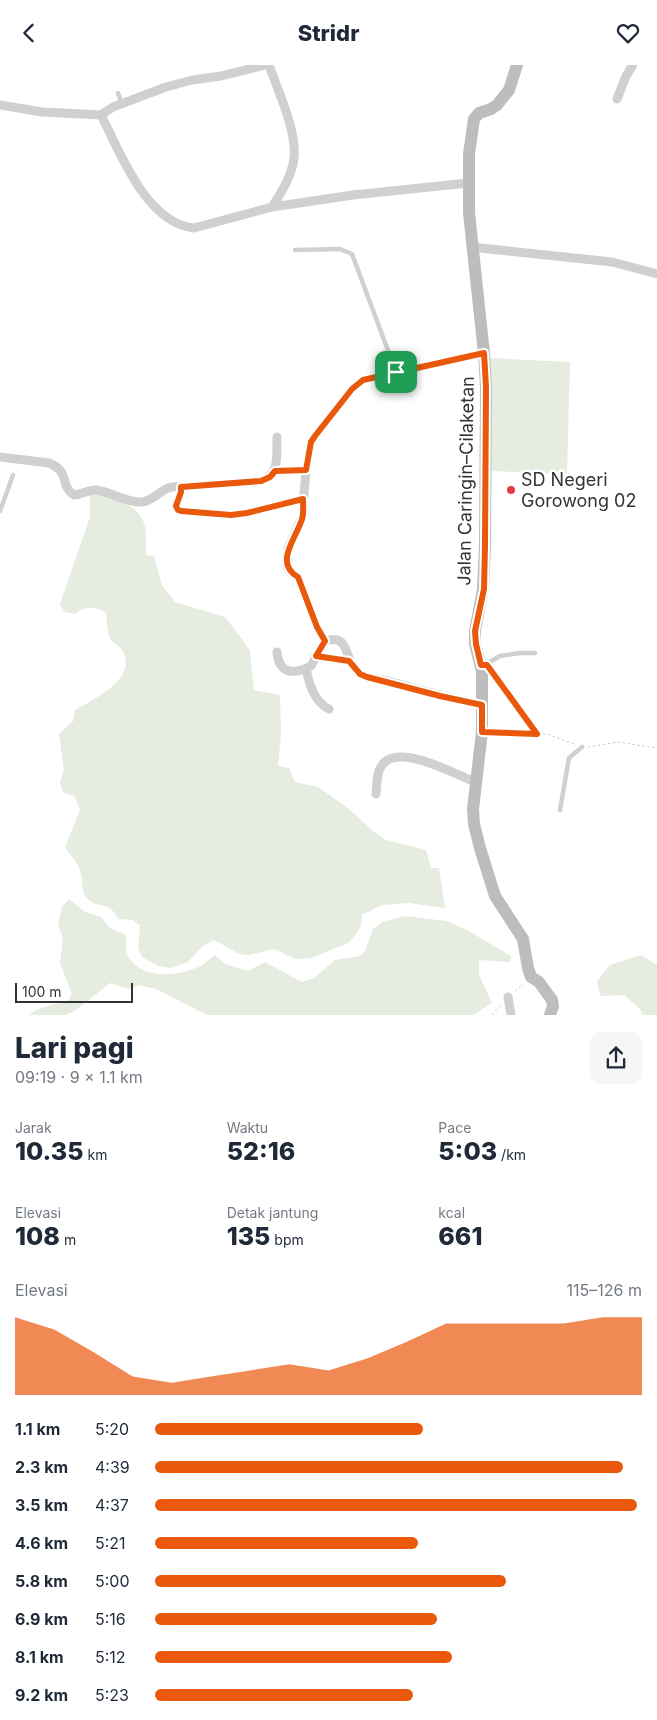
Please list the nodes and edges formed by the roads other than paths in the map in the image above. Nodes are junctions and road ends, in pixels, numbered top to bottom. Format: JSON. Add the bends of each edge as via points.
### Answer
{"nodes":[{"id":1,"x":265,"y":65,"type":"edge"},
{"id":2,"x":269,"y":65,"type":"edge"},
{"id":3,"x":517,"y":65,"type":"edge"},
{"id":4,"x":633,"y":65,"type":"edge"},
{"id":5,"x":118,"y":93,"type":"dead end"},
{"id":6,"x":618,"y":99,"type":"dead end"},
{"id":7,"x":122,"y":104,"type":"junction"},
{"id":8,"x":0,"y":105,"type":"edge"},
{"id":9,"x":101,"y":115,"type":"junction"},
{"id":10,"x":468,"y":183,"type":"junction"},
{"id":11,"x":272,"y":207,"type":"junction"},
{"id":12,"x":472,"y":247,"type":"junction"},
{"id":13,"x":295,"y":250,"type":"dead end"},
{"id":14,"x":657,"y":274,"type":"edge"},
{"id":15,"x":484,"y":353,"type":"junction"},
{"id":16,"x":396,"y":372,"type":"junction"},
{"id":17,"x":276,"y":437,"type":"dead end"},
{"id":18,"x":0,"y":457,"type":"edge"},
{"id":19,"x":306,"y":470,"type":"junction"},
{"id":20,"x":275,"y":471,"type":"junction"},
{"id":21,"x":14,"y":475,"type":"dead end"},
{"id":22,"x":181,"y":487,"type":"junction"},
{"id":23,"x":303,"y":499,"type":"junction"},
{"id":24,"x":0,"y":511,"type":"edge"},
{"id":25,"x":325,"y":641,"type":"junction"},
{"id":26,"x":277,"y":652,"type":"dead end"},
{"id":27,"x":534,"y":653,"type":"dead end"},
{"id":28,"x":316,"y":656,"type":"junction"},
{"id":29,"x":349,"y":661,"type":"junction"},
{"id":30,"x":484,"y":665,"type":"junction"},
{"id":31,"x":306,"y":669,"type":"junction"},
{"id":32,"x":482,"y":705,"type":"junction"},
{"id":33,"x":328,"y":709,"type":"dead end"},
{"id":34,"x":537,"y":734,"type":"road end"},
{"id":35,"x":582,"y":747,"type":"road end"},
{"id":36,"x":475,"y":782,"type":"junction"},
{"id":37,"x":376,"y":794,"type":"dead end"},
{"id":38,"x":560,"y":809,"type":"dead end"},
{"id":39,"x":508,"y":997,"type":"dead end"},
{"id":40,"x":511,"y":1015,"type":"edge"},
{"id":41,"x":550,"y":1015,"type":"edge"}],
"edges":[{"from":1,"to":7,"type":"street","via":[[221,76],[192,79]]},
{"from":2,"to":11,"type":"street","via":[[287,115],[294,147],[294,159],[285,187]]},
{"from":3,"to":10,"type":"street","name":"Jalan Caringin–Cilaketan","via":[[509,90],[497,105],[479,113],[474,119]]},
{"from":4,"to":6,"type":"street"},
{"from":5,"to":7,"type":"lane"},
{"from":7,"to":9,"type":"street"},
{"from":8,"to":9,"type":"street","via":[[42,112]]},
{"from":9,"to":11,"type":"street","via":[[145,196],[178,224],[194,229]]},
{"from":10,"to":11,"type":"street"},
{"from":10,"to":12,"type":"street","name":"Jalan Caringin–Cilaketan"},
{"from":12,"to":14,"type":"street","via":[[612,262]]},
{"from":12,"to":15,"type":"street","name":"Jalan Caringin–Cilaketan"},
{"from":13,"to":16,"type":"lane","via":[[340,249],[352,253]]},
{"from":15,"to":16,"type":"street"},
{"from":15,"to":30,"type":"street","name":"Jalan Caringin–Cilaketan","via":[[484,589],[475,631]]},
{"from":16,"to":19,"type":"street","via":[[363,380],[352,389],[311,442]]},
{"from":17,"to":20,"type":"street"},
{"from":18,"to":22,"type":"street","via":[[56,466],[62,470],[67,488],[74,495],[96,490],[142,501],[169,487]]},
{"from":19,"to":20,"type":"street"},
{"from":19,"to":23,"type":"street"},
{"from":20,"to":22,"type":"street","via":[[261,481]]},
{"from":21,"to":24,"type":"lane"},
{"from":22,"to":23,"type":"street","via":[[176,506],[181,511],[231,515]]},
{"from":23,"to":25,"type":"street","via":[[302,518],[288,548],[287,567],[298,577]]},
{"from":25,"to":28,"type":"street"},
{"from":25,"to":29,"type":"street","via":[[334,638],[342,641]]},
{"from":26,"to":31,"type":"street","via":[[282,668],[288,671]]},
{"from":27,"to":30,"type":"lane","via":[[500,656]]},
{"from":28,"to":29,"type":"street"},
{"from":28,"to":31,"type":"street"},
{"from":29,"to":32,"type":"street","via":[[367,677]]},
{"from":30,"to":32,"type":"street","name":"Jalan Caringin–Cilaketan"},
{"from":30,"to":34,"type":"lane"},
{"from":31,"to":33,"type":"street","via":[[310,686]]},
{"from":32,"to":36,"type":"street","name":"Jalan Caringin–Cilaketan"},
{"from":35,"to":38,"type":"lane","via":[[569,757]]},
{"from":36,"to":37,"type":"street","via":[[415,759],[399,757],[386,761],[380,769]]},
{"from":36,"to":41,"type":"street","name":"Jalan Caringin–Cilaketan","via":[[474,824],[495,896],[523,939],[531,977],[539,982],[552,1001]]},
{"from":39,"to":40,"type":"street"}]}
